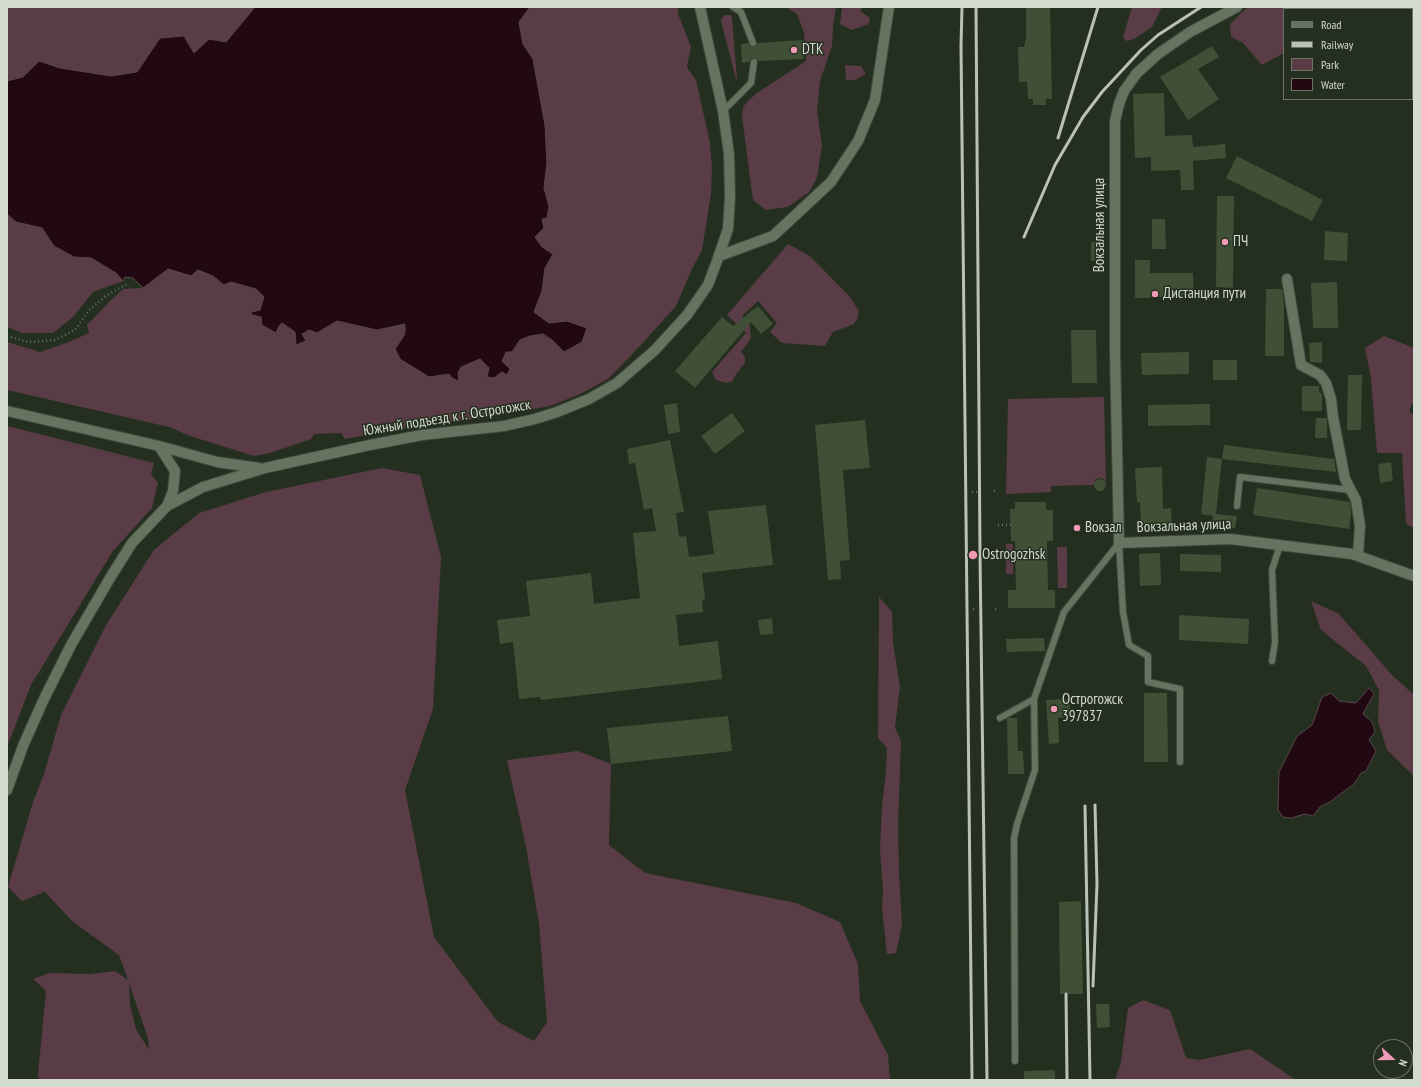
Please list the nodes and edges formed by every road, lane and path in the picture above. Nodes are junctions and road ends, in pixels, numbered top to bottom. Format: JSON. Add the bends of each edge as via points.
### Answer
{"nodes":[{"id":1,"x":700,"y":7,"type":"edge"},
{"id":2,"x":733,"y":7,"type":"edge"},
{"id":3,"x":889,"y":7,"type":"edge"},
{"id":4,"x":1237,"y":7,"type":"edge"},
{"id":5,"x":753,"y":43,"type":"dead end"},
{"id":6,"x":754,"y":62,"type":"dead end"},
{"id":7,"x":723,"y":111,"type":"junction"},
{"id":8,"x":719,"y":256,"type":"junction"},
{"id":9,"x":1287,"y":279,"type":"dead end"},
{"id":10,"x":127,"y":284,"type":"dead end"},
{"id":11,"x":7,"y":336,"type":"edge"},
{"id":12,"x":7,"y":411,"type":"edge"},
{"id":13,"x":159,"y":446,"type":"junction"},
{"id":14,"x":265,"y":468,"type":"junction"},
{"id":15,"x":1350,"y":490,"type":"junction"},
{"id":16,"x":972,"y":492,"type":"dead end"},
{"id":17,"x":976,"y":492,"type":"dead end"},
{"id":18,"x":167,"y":506,"type":"junction"},
{"id":19,"x":1237,"y":506,"type":"dead end"},
{"id":20,"x":998,"y":525,"type":"dead end"},
{"id":21,"x":1010,"y":525,"type":"dead end"},
{"id":22,"x":1119,"y":543,"type":"junction"},
{"id":23,"x":1280,"y":545,"type":"junction"},
{"id":24,"x":1358,"y":556,"type":"junction"},
{"id":25,"x":1414,"y":576,"type":"edge"},
{"id":26,"x":973,"y":609,"type":"dead end"},
{"id":27,"x":977,"y":609,"type":"dead end"},
{"id":28,"x":1272,"y":661,"type":"dead end"},
{"id":29,"x":1034,"y":699,"type":"junction"},
{"id":30,"x":1000,"y":718,"type":"dead end"},
{"id":31,"x":1180,"y":762,"type":"dead end"},
{"id":32,"x":7,"y":790,"type":"edge"},
{"id":33,"x":1015,"y":1061,"type":"dead end"}],
"edges":[{"from":1,"to":7,"type":"street","name":"Южный подъезд к г. Острогожск"},
{"from":2,"to":5,"type":"lane","via":[[741,12]]},
{"from":3,"to":8,"type":"street","via":[[875,100],[858,141],[831,182],[774,236]]},
{"from":4,"to":22,"type":"street","name":"Вокзальная улица","via":[[1190,32],[1158,54],[1124,91],[1115,121],[1115,352]]},
{"from":6,"to":7,"type":"lane","via":[[751,84]]},
{"from":7,"to":8,"type":"street","name":"Южный подъезд к г. Острогожск","via":[[730,154],[730,197],[728,229]]},
{"from":8,"to":14,"type":"street","name":"Южный подъезд к г. Острогожск","via":[[708,285],[687,315],[655,350],[617,383],[589,399],[535,419],[504,426],[422,435]]},
{"from":9,"to":15,"type":"street","via":[[1301,365],[1320,376],[1326,383],[1345,479]]},
{"from":10,"to":11,"type":"path","via":[[107,295],[89,310],[75,330],[55,340],[29,342]]},
{"from":12,"to":13,"type":"street"},
{"from":13,"to":14,"type":"street","via":[[217,462]]},
{"from":13,"to":18,"type":"street","via":[[175,470],[173,491]]},
{"from":14,"to":18,"type":"street","via":[[203,487]]},
{"from":15,"to":19,"type":"lane","via":[[1240,477]]},
{"from":15,"to":24,"type":"street","via":[[1356,500],[1360,526]]},
{"from":16,"to":17,"type":"path"},
{"from":18,"to":32,"type":"street","via":[[132,543],[71,645],[40,707]]},
{"from":20,"to":21,"type":"path"},
{"from":22,"to":23,"type":"street","name":"Вокзальная улица","via":[[1230,539]]},
{"from":22,"to":29,"type":"lane","via":[[1064,612]]},
{"from":22,"to":31,"type":"lane","via":[[1123,612],[1129,646],[1148,656],[1148,682],[1180,689]]},
{"from":23,"to":24,"type":"street","name":"Вокзальная улица"},
{"from":23,"to":28,"type":"lane","via":[[1272,570],[1275,642]]},
{"from":24,"to":25,"type":"street","name":"Вокзальная улица"},
{"from":26,"to":27,"type":"path"},
{"from":29,"to":30,"type":"lane"},
{"from":29,"to":33,"type":"lane","via":[[1035,770],[1014,838],[1018,989]]}]}
